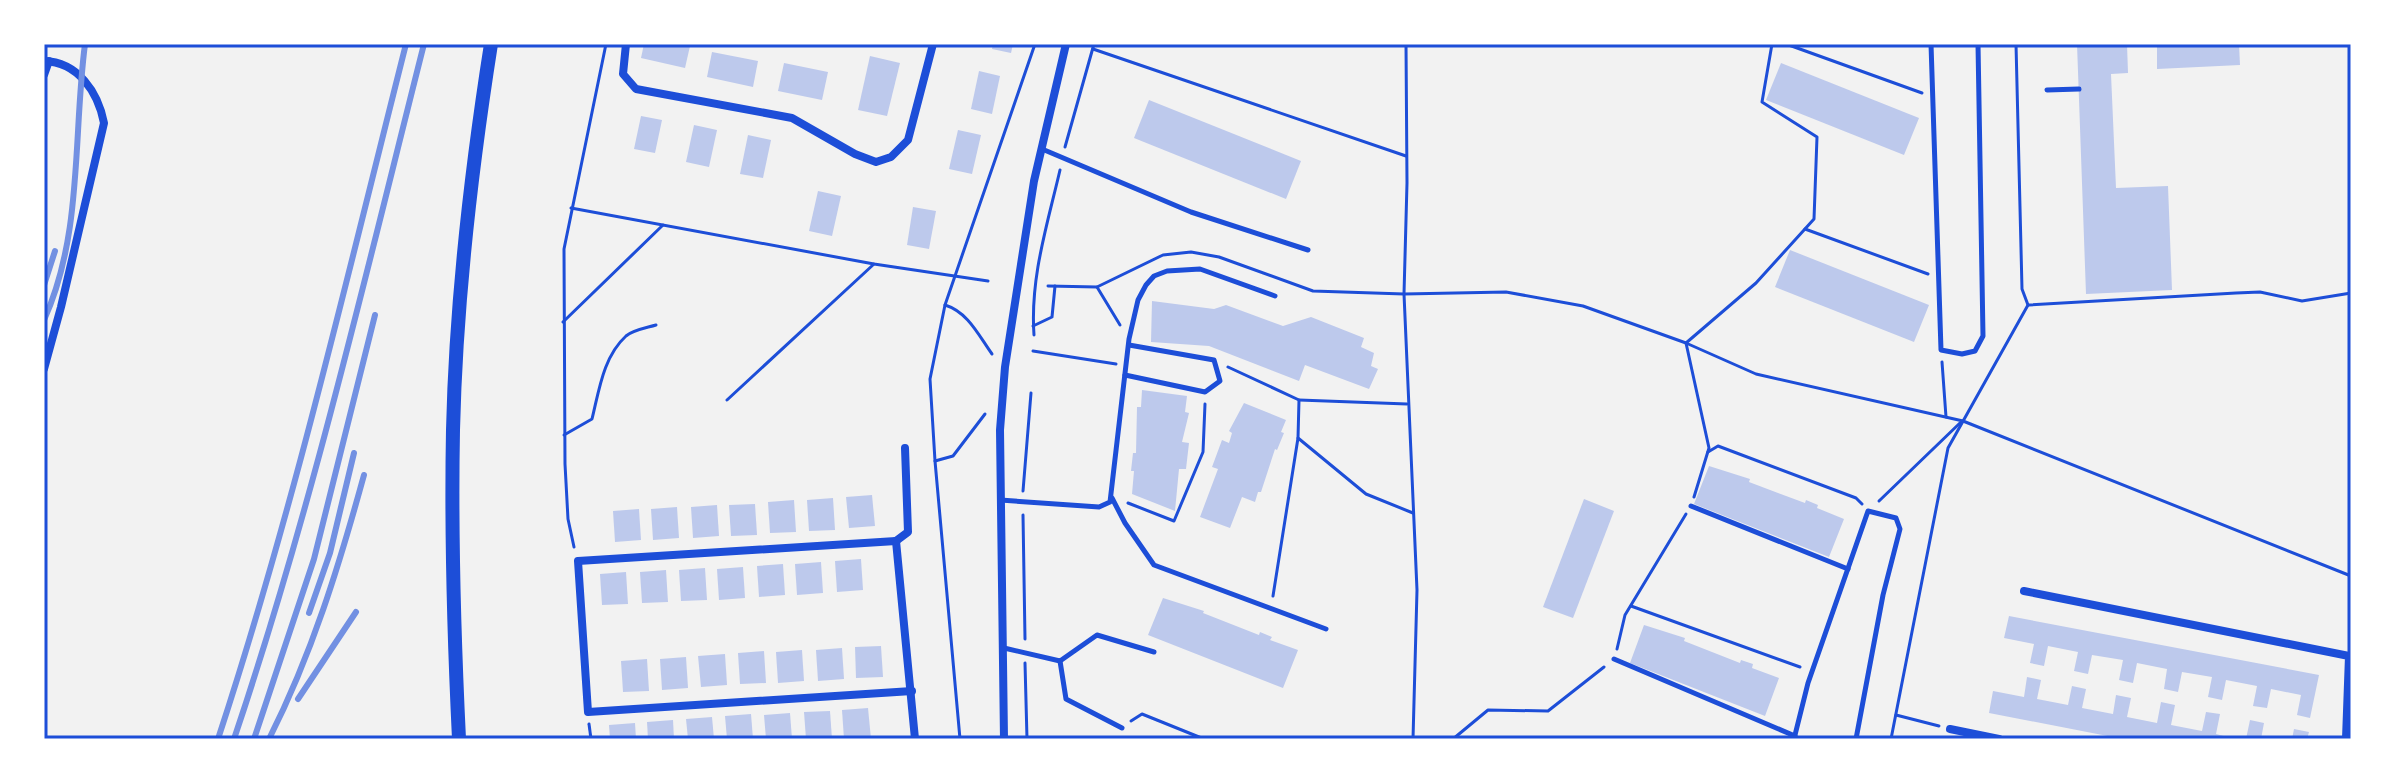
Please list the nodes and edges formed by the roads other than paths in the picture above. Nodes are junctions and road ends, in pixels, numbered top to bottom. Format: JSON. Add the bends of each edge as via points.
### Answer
{"nodes":[{"id":1,"x":491,"y":44,"type":"edge"},
{"id":2,"x":626,"y":44,"type":"edge"},
{"id":3,"x":933,"y":44,"type":"edge"},
{"id":4,"x":1066,"y":44,"type":"edge"},
{"id":5,"x":1931,"y":44,"type":"edge"},
{"id":6,"x":1978,"y":44,"type":"edge"},
{"id":7,"x":46,"y":61,"type":"edge"},
{"id":8,"x":44,"y":75,"type":"edge"},
{"id":9,"x":2079,"y":89,"type":"dead end"},
{"id":10,"x":2047,"y":90,"type":"dead end"},
{"id":11,"x":1041,"y":149,"type":"junction"},
{"id":12,"x":1308,"y":250,"type":"dead end"},
{"id":13,"x":1275,"y":296,"type":"dead end"},
{"id":14,"x":1129,"y":342,"type":"junction"},
{"id":15,"x":44,"y":369,"type":"edge"},
{"id":16,"x":1125,"y":375,"type":"junction"},
{"id":17,"x":905,"y":448,"type":"dead end"},
{"id":18,"x":1112,"y":497,"type":"junction"},
{"id":19,"x":1000,"y":500,"type":"junction"},
{"id":20,"x":1691,"y":506,"type":"road end"},
{"id":21,"x":896,"y":541,"type":"junction"},
{"id":22,"x":1848,"y":569,"type":"junction"},
{"id":23,"x":2024,"y":591,"type":"dead end"},
{"id":24,"x":1326,"y":629,"type":"dead end"},
{"id":25,"x":1003,"y":648,"type":"junction"},
{"id":26,"x":1154,"y":652,"type":"dead end"},
{"id":27,"x":1614,"y":659,"type":"road end"},
{"id":28,"x":1060,"y":661,"type":"junction"},
{"id":29,"x":912,"y":691,"type":"junction"},
{"id":30,"x":1122,"y":728,"type":"dead end"},
{"id":31,"x":1950,"y":729,"type":"road end"},
{"id":32,"x":1794,"y":737,"type":"edge"},
{"id":33,"x":459,"y":739,"type":"edge"},
{"id":34,"x":915,"y":739,"type":"edge"},
{"id":35,"x":1004,"y":739,"type":"edge"},
{"id":36,"x":1856,"y":739,"type":"edge"},
{"id":37,"x":1999,"y":739,"type":"edge"},
{"id":38,"x":2346,"y":739,"type":"edge"}],
"edges":[{"from":1,"to":33,"type":"main road","via":[[470,196],[453,427]]},
{"from":2,"to":3,"type":"street","via":[[623,74],[636,89],[792,118],[876,162],[902,148],[913,131]]},
{"from":4,"to":11,"type":"street"},
{"from":5,"to":6,"type":"lane","via":[[1941,350],[1962,354],[1975,351],[1983,336]]},
{"from":7,"to":8,"type":"street"},
{"from":7,"to":15,"type":"street","via":[[58,61],[81,77],[100,104],[104,123]]},
{"from":9,"to":10,"type":"lane"},
{"from":11,"to":12,"type":"lane","via":[[1191,212]]},
{"from":11,"to":19,"type":"street","via":[[1005,367]]},
{"from":13,"to":14,"type":"lane","via":[[1200,269],[1167,271],[1146,285]]},
{"from":14,"to":16,"type":"lane"},
{"from":14,"to":16,"type":"lane","via":[[1214,360],[1220,381],[1205,392]]},
{"from":16,"to":18,"type":"lane"},
{"from":17,"to":21,"type":"street","via":[[908,532]]},
{"from":18,"to":19,"type":"lane","via":[[1099,507]]},
{"from":18,"to":24,"type":"lane","via":[[1154,565]]},
{"from":19,"to":25,"type":"street"},
{"from":20,"to":22,"type":"lane"},
{"from":21,"to":29,"type":"street"},
{"from":21,"to":29,"type":"street","via":[[578,561],[588,712]]},
{"from":22,"to":32,"type":"lane","via":[[1811,671]]},
{"from":22,"to":36,"type":"lane","via":[[1868,511],[1896,518],[1900,529]]},
{"from":23,"to":38,"type":"street","via":[[2349,656]]},
{"from":25,"to":28,"type":"lane"},
{"from":25,"to":35,"type":"street"},
{"from":26,"to":28,"type":"lane","via":[[1097,635]]},
{"from":27,"to":32,"type":"lane"},
{"from":28,"to":30,"type":"lane","via":[[1066,699]]},
{"from":29,"to":34,"type":"street"},
{"from":31,"to":37,"type":"street"}]}
